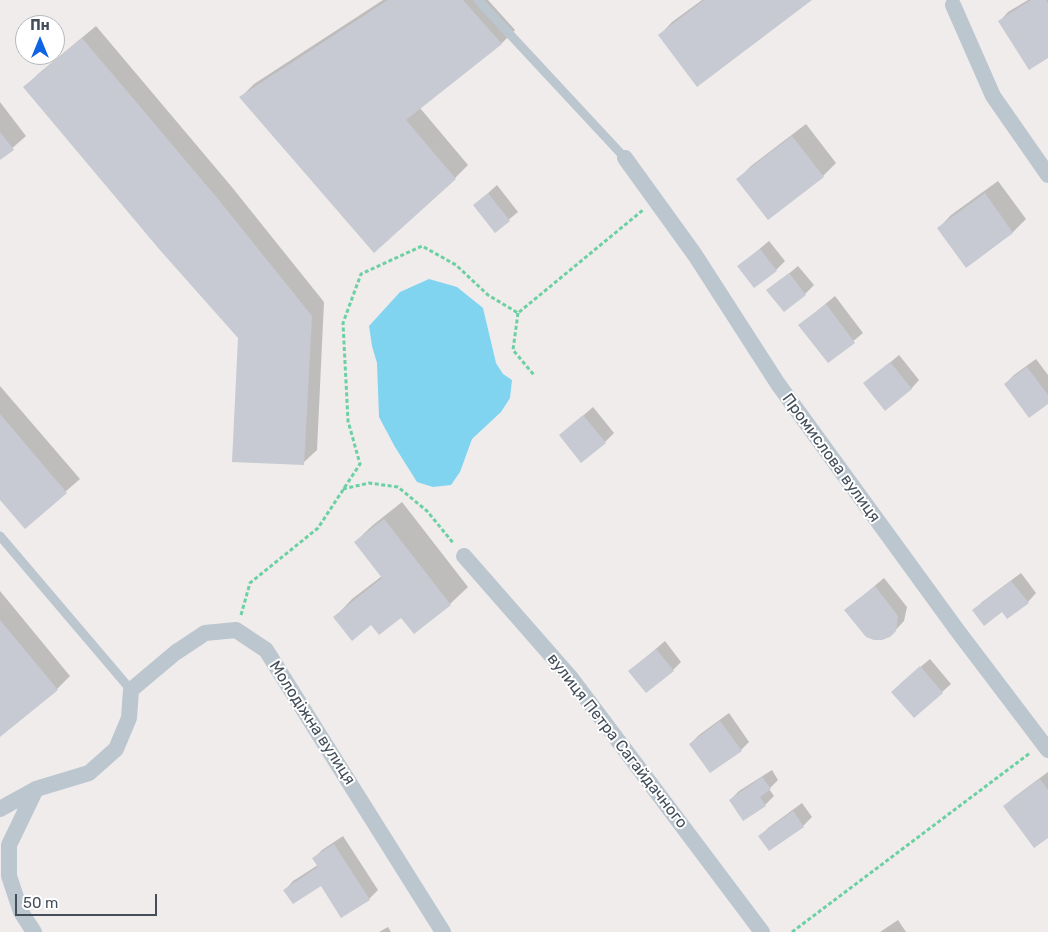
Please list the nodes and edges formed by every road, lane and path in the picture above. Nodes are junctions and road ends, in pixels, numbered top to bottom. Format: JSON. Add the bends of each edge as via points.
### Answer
{"nodes":[{"id":1,"x":478,"y":0,"type":"edge"},
{"id":2,"x":953,"y":5,"type":"dead end"},
{"id":3,"x":625,"y":158,"type":"joint"},
{"id":4,"x":1048,"y":175,"type":"edge"},
{"id":5,"x":655,"y":200,"type":"junction"},
{"id":6,"x":518,"y":313,"type":"junction"},
{"id":7,"x":534,"y":376,"type":"dead end"},
{"id":8,"x":343,"y":490,"type":"junction"},
{"id":9,"x":0,"y":536,"type":"edge"},
{"id":10,"x":464,"y":556,"type":"joint"},
{"id":11,"x":236,"y":630,"type":"junction"},
{"id":12,"x":131,"y":690,"type":"junction"},
{"id":13,"x":1045,"y":747,"type":"edge"},
{"id":14,"x":36,"y":789,"type":"junction"},
{"id":15,"x":0,"y":809,"type":"edge"},
{"id":16,"x":34,"y":932,"type":"edge"},
{"id":17,"x":443,"y":932,"type":"edge"},
{"id":18,"x":762,"y":932,"type":"edge"},
{"id":19,"x":792,"y":932,"type":"edge"}],
"edges":[{"from":1,"to":3,"type":"lane"},
{"from":2,"to":4,"type":"street","via":[[993,96]]},
{"from":3,"to":5,"type":"street","name":"Промислова вулиця"},
{"from":5,"to":6,"type":"path"},
{"from":5,"to":13,"type":"street","name":"Промислова вулиця","via":[[695,255],[778,384]]},
{"from":6,"to":7,"type":"path","via":[[513,350]]},
{"from":6,"to":8,"type":"path","via":[[488,295],[456,265],[422,246],[360,274],[343,323],[348,421],[360,464]]},
{"from":8,"to":10,"type":"path","via":[[369,483],[398,487],[426,512]]},
{"from":8,"to":11,"type":"path","via":[[318,528],[250,583]]},
{"from":9,"to":12,"type":"lane"},
{"from":10,"to":18,"type":"street","name":"вулиця Петра Сагайдачного","via":[[571,678]]},
{"from":11,"to":12,"type":"street","via":[[205,633]]},
{"from":11,"to":17,"type":"street","name":"Молодіжна вулиця","via":[[266,650]]},
{"from":12,"to":14,"type":"street","via":[[129,718],[116,749],[89,772]]},
{"from":13,"to":19,"type":"path"},
{"from":14,"to":15,"type":"street"},
{"from":14,"to":16,"type":"street","via":[[9,845],[9,876],[21,912]]}]}
